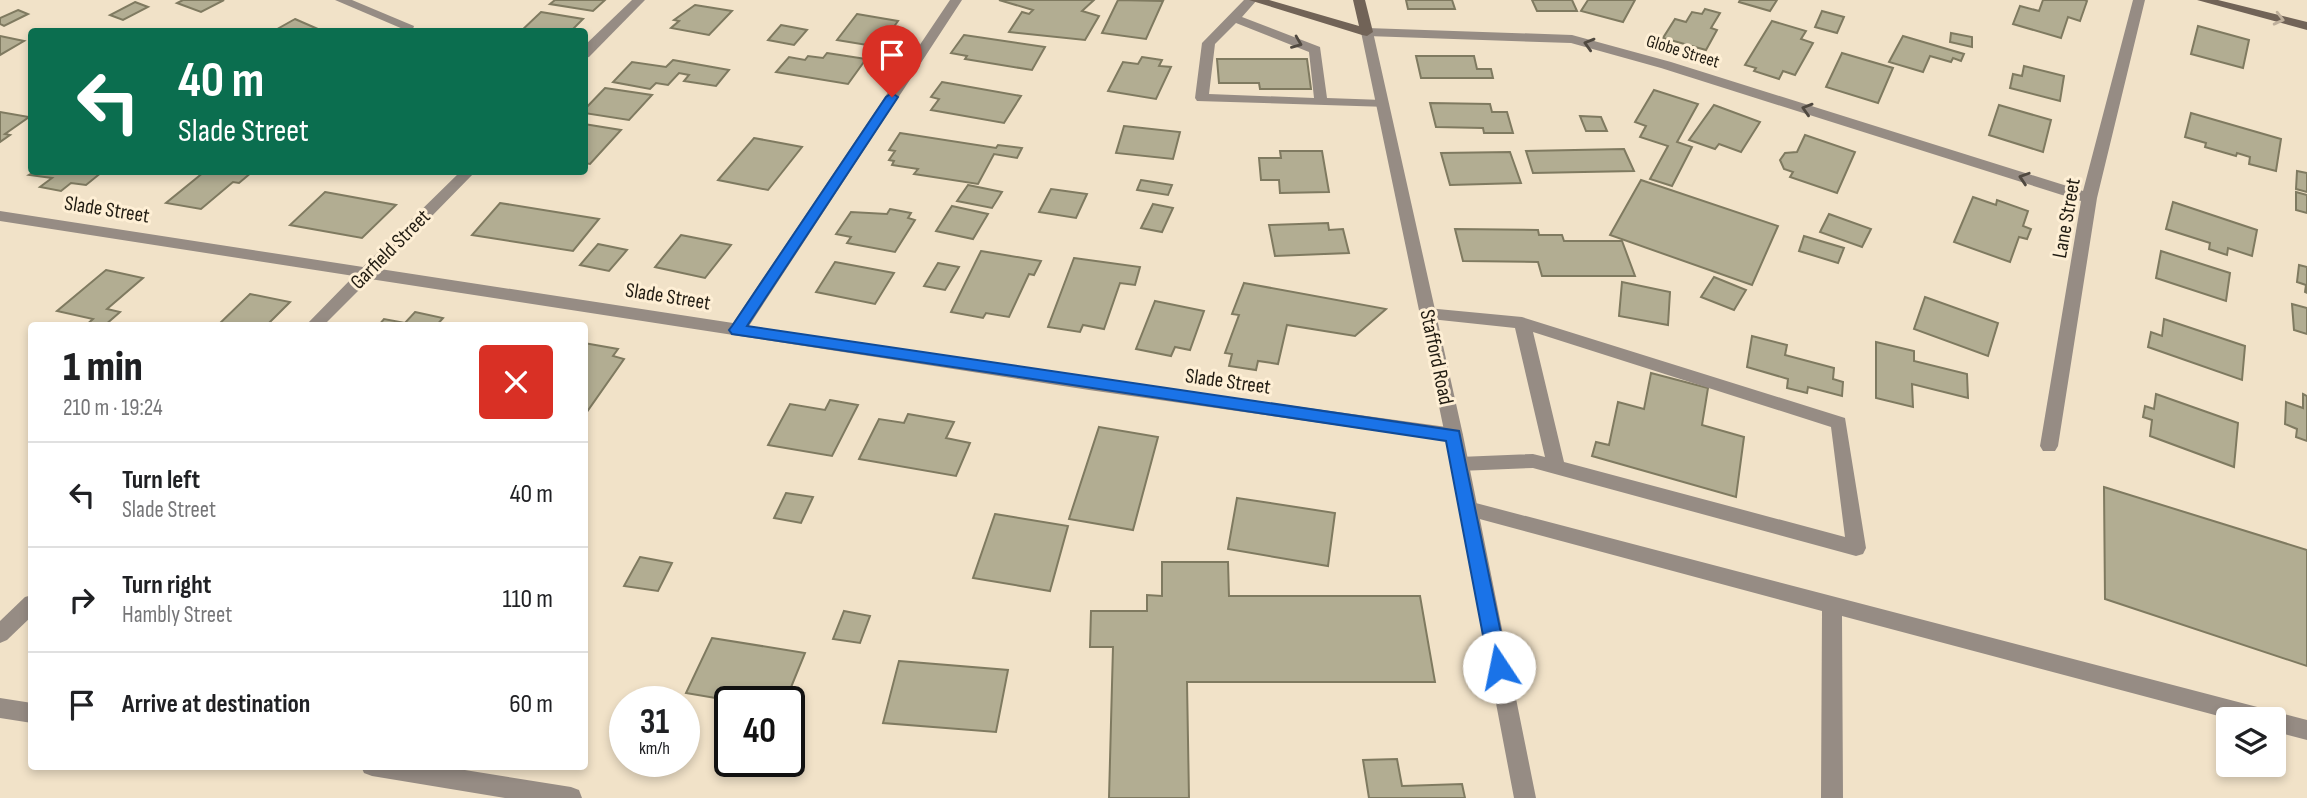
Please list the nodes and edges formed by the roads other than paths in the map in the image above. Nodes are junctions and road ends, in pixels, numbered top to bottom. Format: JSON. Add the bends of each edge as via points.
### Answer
{"nodes":[{"id":1,"x":341,"y":0,"type":"edge"},
{"id":2,"x":639,"y":0,"type":"edge"},
{"id":3,"x":956,"y":0,"type":"edge"},
{"id":4,"x":1253,"y":0,"type":"edge"},
{"id":5,"x":1359,"y":0,"type":"edge"},
{"id":6,"x":2139,"y":0,"type":"edge"},
{"id":7,"x":2203,"y":0,"type":"edge"},
{"id":8,"x":1234,"y":18,"type":"junction"},
{"id":9,"x":408,"y":26,"type":"dead end"},
{"id":10,"x":2307,"y":26,"type":"edge"},
{"id":11,"x":1367,"y":32,"type":"junction"},
{"id":12,"x":588,"y":50,"type":"edge"},
{"id":13,"x":1321,"y":102,"type":"junction"},
{"id":14,"x":1383,"y":104,"type":"junction"},
{"id":15,"x":464,"y":175,"type":"edge"},
{"id":16,"x":2089,"y":198,"type":"junction"},
{"id":17,"x":0,"y":216,"type":"edge"},
{"id":18,"x":366,"y":273,"type":"junction"},
{"id":19,"x":1427,"y":314,"type":"junction"},
{"id":20,"x":317,"y":322,"type":"edge"},
{"id":21,"x":1522,"y":323,"type":"junction"},
{"id":22,"x":737,"y":330,"type":"junction"},
{"id":23,"x":1454,"y":435,"type":"junction"},
{"id":24,"x":2049,"y":446,"type":"dead end"},
{"id":25,"x":1459,"y":464,"type":"junction"},
{"id":26,"x":1556,"y":467,"type":"junction"},
{"id":27,"x":1468,"y":509,"type":"junction"},
{"id":28,"x":1832,"y":605,"type":"junction"},
{"id":29,"x":28,"y":607,"type":"edge"},
{"id":30,"x":0,"y":634,"type":"edge"},
{"id":31,"x":2220,"y":707,"type":"edge"},
{"id":32,"x":0,"y":708,"type":"edge"},
{"id":33,"x":28,"y":712,"type":"edge"},
{"id":34,"x":2286,"y":724,"type":"edge"},
{"id":35,"x":2307,"y":730,"type":"edge"},
{"id":36,"x":397,"y":770,"type":"edge"},
{"id":37,"x":571,"y":798,"type":"edge"},
{"id":38,"x":1525,"y":798,"type":"edge"},
{"id":39,"x":1832,"y":798,"type":"edge"}],
"edges":[{"from":1,"to":9,"type":"street"},
{"from":2,"to":12,"type":"street"},
{"from":3,"to":22,"type":"street"},
{"from":4,"to":8,"type":"street"},
{"from":4,"to":11,"type":"main road","name":"Globe Street"},
{"from":5,"to":11,"type":"main road","name":"Stafford Road"},
{"from":6,"to":16,"type":"street","name":"Lane Street"},
{"from":7,"to":10,"type":"main road","one_way":true},
{"from":8,"to":13,"type":"street","one_way":true,"via":[[1315,50]]},
{"from":8,"to":13,"type":"street","via":[[1209,43],[1202,98]]},
{"from":11,"to":14,"type":"street","name":"Stafford Road"},
{"from":16,"to":11,"type":"street","name":"Globe Street","one_way":true,"via":[[1572,39]]},
{"from":13,"to":14,"type":"street"},
{"from":14,"to":19,"type":"street","name":"Stafford Road"},
{"from":15,"to":18,"type":"street","name":"Garfield Street"},
{"from":16,"to":24,"type":"street","name":"Lane Street"},
{"from":17,"to":18,"type":"street","name":"Slade Street"},
{"from":18,"to":20,"type":"street","name":"Garfield Street"},
{"from":18,"to":22,"type":"street","name":"Slade Street"},
{"from":19,"to":21,"type":"street"},
{"from":19,"to":23,"type":"street","name":"Stafford Road"},
{"from":21,"to":26,"type":"street"},
{"from":21,"to":26,"type":"street","via":[[1839,423],[1856,548]]},
{"from":22,"to":23,"type":"street","name":"Slade Street"},
{"from":23,"to":25,"type":"street","name":"Stafford Road"},
{"from":25,"to":26,"type":"street","via":[[1534,461]]},
{"from":25,"to":27,"type":"street","name":"Stafford Road"},
{"from":27,"to":28,"type":"street"},
{"from":27,"to":38,"type":"street","name":"Stafford Road"},
{"from":28,"to":31,"type":"street"},
{"from":28,"to":39,"type":"street"},
{"from":29,"to":30,"type":"street"},
{"from":32,"to":33,"type":"street"},
{"from":34,"to":35,"type":"street"},
{"from":36,"to":37,"type":"street"}]}
